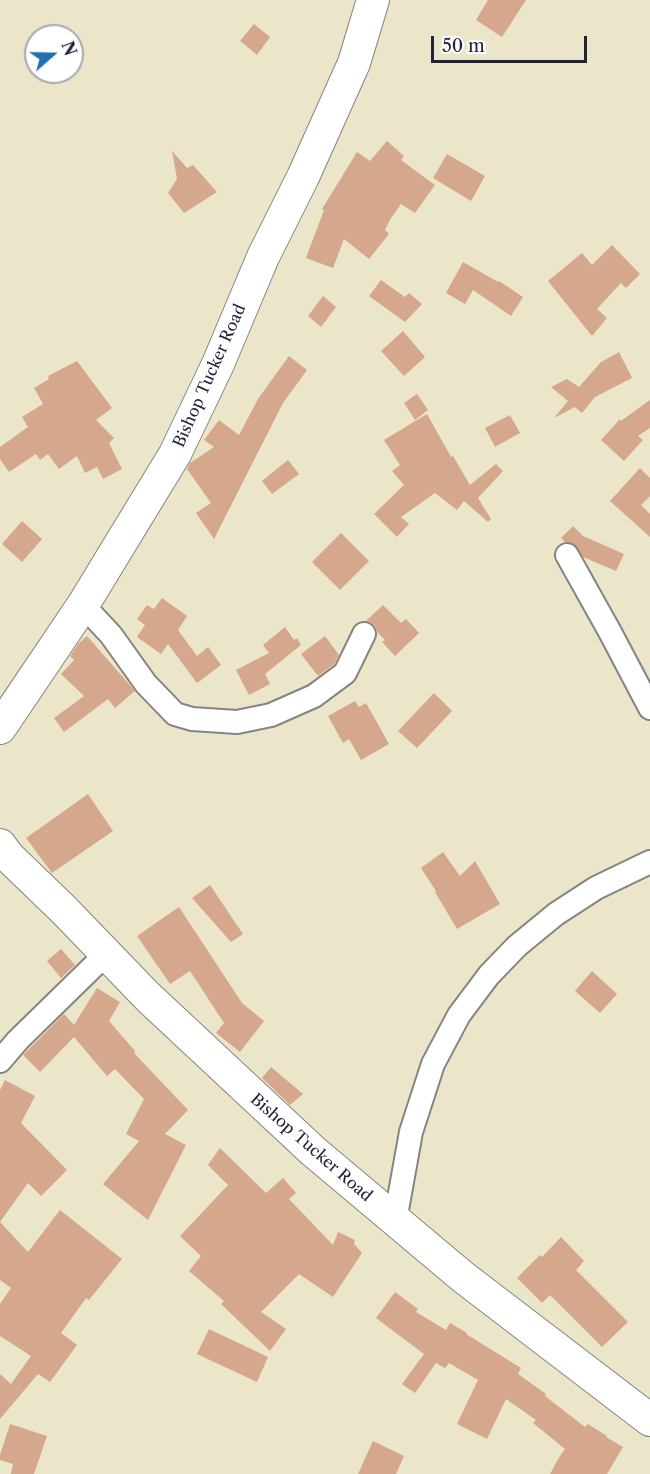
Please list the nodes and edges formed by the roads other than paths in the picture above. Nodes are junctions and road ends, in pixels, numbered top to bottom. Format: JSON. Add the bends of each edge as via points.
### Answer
{"nodes":[{"id":1,"x":373,"y":0,"type":"edge"},
{"id":2,"x":567,"y":555,"type":"dead end"},
{"id":3,"x":83,"y":605,"type":"junction"},
{"id":4,"x":364,"y":634,"type":"dead end"},
{"id":5,"x":650,"y":708,"type":"edge"},
{"id":6,"x":0,"y":728,"type":"edge"},
{"id":7,"x":0,"y":845,"type":"edge"},
{"id":8,"x":650,"y":862,"type":"edge"},
{"id":9,"x":107,"y":953,"type":"junction"},
{"id":10,"x":0,"y":1061,"type":"edge"},
{"id":11,"x":395,"y":1221,"type":"junction"},
{"id":12,"x":650,"y":1420,"type":"edge"}],
"edges":[{"from":1,"to":3,"type":"main road","name":"Bishop Tucker Road","via":[[354,63],[176,453]]},
{"from":2,"to":5,"type":"street"},
{"from":3,"to":4,"type":"street","via":[[111,635],[146,684],[175,714],[192,719],[237,722],[271,716],[314,696],[345,673]]},
{"from":3,"to":6,"type":"main road","name":"Bishop Tucker Road"},
{"from":7,"to":9,"type":"main road","name":"Bishop Tucker Road"},
{"from":8,"to":11,"type":"street","via":[[596,888],[556,914],[489,975],[459,1015],[433,1064],[411,1132]]},
{"from":9,"to":10,"type":"street"},
{"from":9,"to":11,"type":"main road","name":"Bishop Tucker Road","via":[[264,1107]]},
{"from":11,"to":12,"type":"main road","name":"Bishop Tucker Road"}]}
